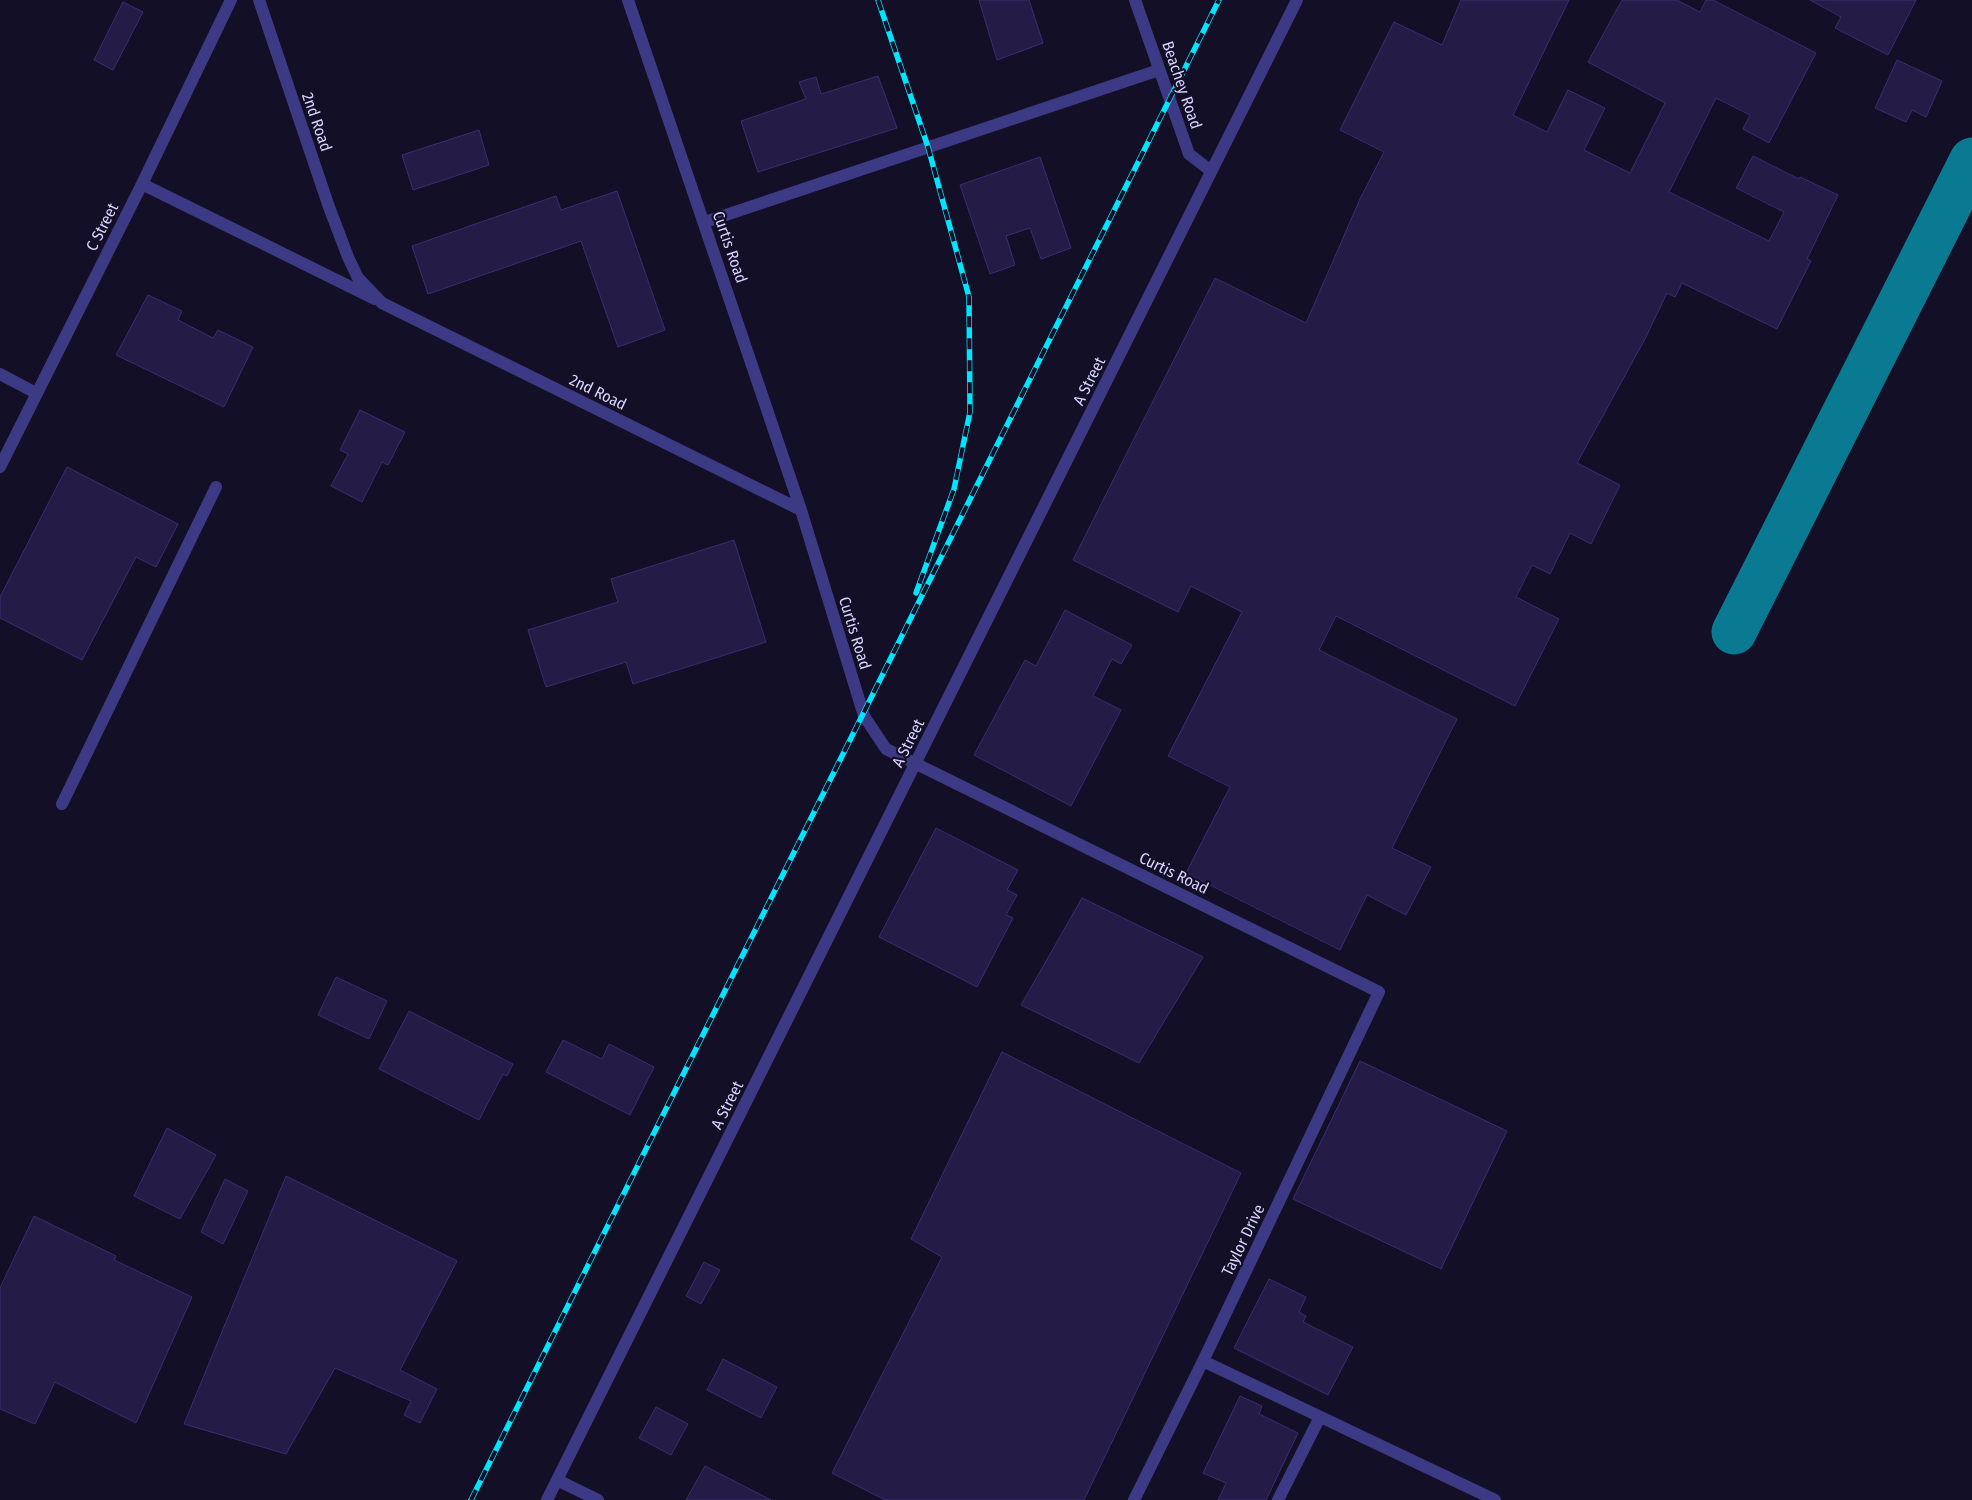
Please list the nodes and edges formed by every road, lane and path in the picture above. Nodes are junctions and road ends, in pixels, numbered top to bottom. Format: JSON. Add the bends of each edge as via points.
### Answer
{"nodes":[{"id":1,"x":231,"y":0,"type":"edge"},
{"id":2,"x":259,"y":0,"type":"edge"},
{"id":3,"x":628,"y":0,"type":"edge"},
{"id":4,"x":1135,"y":0,"type":"edge"},
{"id":5,"x":1297,"y":0,"type":"edge"},
{"id":6,"x":1159,"y":70,"type":"junction"},
{"id":7,"x":1212,"y":171,"type":"junction"},
{"id":8,"x":142,"y":184,"type":"junction"},
{"id":9,"x":705,"y":222,"type":"junction"},
{"id":10,"x":382,"y":303,"type":"junction"},
{"id":11,"x":0,"y":374,"type":"edge"},
{"id":12,"x":36,"y":394,"type":"junction"},
{"id":13,"x":0,"y":467,"type":"edge"},
{"id":14,"x":216,"y":486,"type":"dead end"},
{"id":15,"x":801,"y":510,"type":"junction"},
{"id":16,"x":915,"y":764,"type":"junction"},
{"id":17,"x":62,"y":804,"type":"dead end"},
{"id":18,"x":1379,"y":992,"type":"joint"},
{"id":19,"x":1203,"y":1361,"type":"junction"},
{"id":20,"x":1320,"y":1417,"type":"junction"},
{"id":21,"x":557,"y":1480,"type":"junction"},
{"id":22,"x":547,"y":1500,"type":"edge"},
{"id":23,"x":598,"y":1500,"type":"edge"},
{"id":24,"x":1134,"y":1500,"type":"edge"},
{"id":25,"x":1278,"y":1500,"type":"edge"},
{"id":26,"x":1495,"y":1500,"type":"edge"}],
"edges":[{"from":1,"to":8,"type":"street","name":"C Street"},
{"from":2,"to":10,"type":"street","name":"2nd Road","via":[[348,257],[358,278]]},
{"from":3,"to":9,"type":"street","name":"Curtis Road"},
{"from":4,"to":6,"type":"street","name":"Beachey Road"},
{"from":5,"to":7,"type":"street","name":"A Street"},
{"from":6,"to":7,"type":"street","name":"Beachey Road","via":[[1189,154]]},
{"from":6,"to":9,"type":"street"},
{"from":7,"to":16,"type":"street","name":"A Street"},
{"from":8,"to":10,"type":"street","name":"2nd Road"},
{"from":8,"to":12,"type":"street","name":"C Street"},
{"from":9,"to":15,"type":"street","name":"Curtis Road"},
{"from":10,"to":15,"type":"street","name":"2nd Road"},
{"from":11,"to":12,"type":"street"},
{"from":12,"to":13,"type":"street","name":"C Street"},
{"from":14,"to":17,"type":"street"},
{"from":15,"to":16,"type":"street","name":"Curtis Road","via":[[864,716],[886,749]]},
{"from":16,"to":18,"type":"street","name":"Curtis Road"},
{"from":16,"to":21,"type":"street","name":"A Street"},
{"from":18,"to":19,"type":"street","name":"Taylor Drive"},
{"from":19,"to":20,"type":"street"},
{"from":19,"to":24,"type":"street","name":"Taylor Drive"},
{"from":20,"to":25,"type":"street"},
{"from":20,"to":26,"type":"street"},
{"from":21,"to":22,"type":"street","name":"A Street"},
{"from":21,"to":23,"type":"street"}]}
